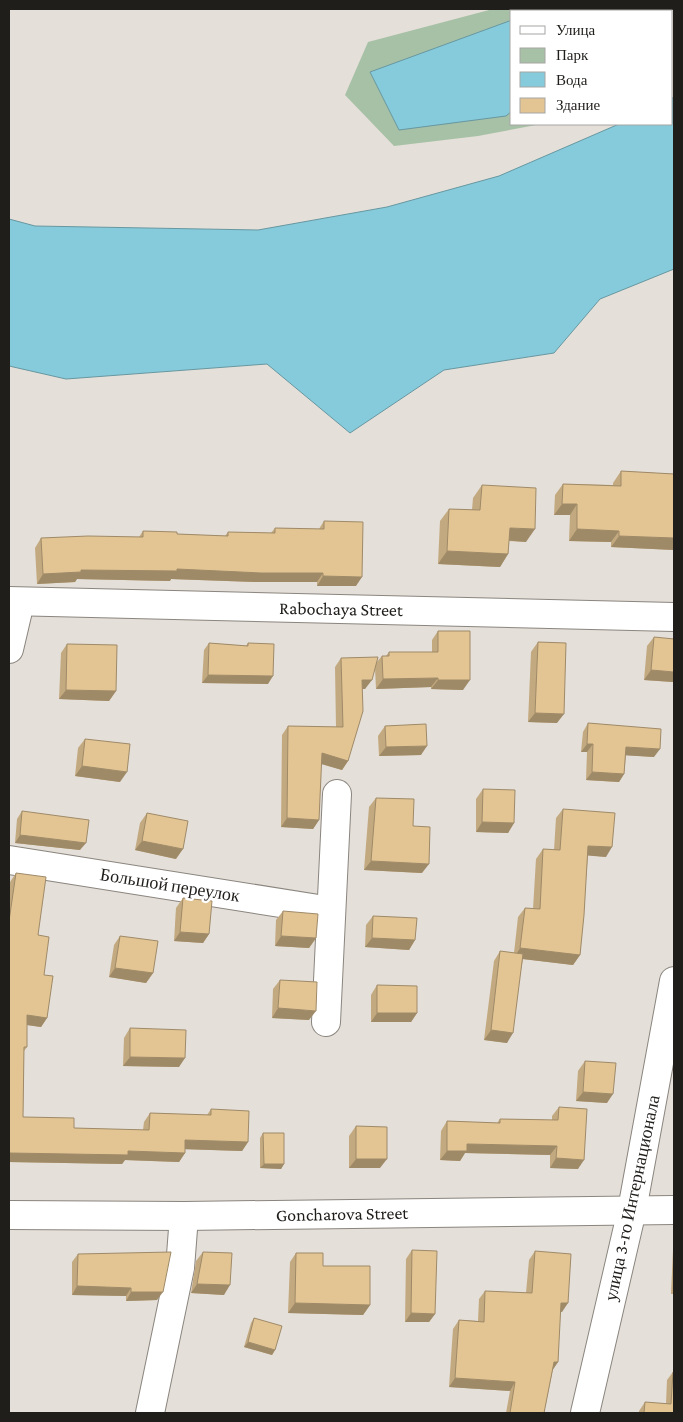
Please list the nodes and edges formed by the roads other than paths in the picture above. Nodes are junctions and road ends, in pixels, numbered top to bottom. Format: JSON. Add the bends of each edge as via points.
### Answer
{"nodes":[{"id":1,"x":14,"y":601,"type":"edge"},
{"id":2,"x":674,"y":617,"type":"edge"},
{"id":3,"x":9,"y":649,"type":"edge"},
{"id":4,"x":337,"y":794,"type":"dead end"},
{"id":5,"x":9,"y":860,"type":"edge"},
{"id":6,"x":331,"y":911,"type":"junction"},
{"id":7,"x":674,"y":981,"type":"edge"},
{"id":8,"x":326,"y":1022,"type":"dead end"},
{"id":9,"x":632,"y":1210,"type":"junction"},
{"id":10,"x":674,"y":1210,"type":"edge"},
{"id":11,"x":9,"y":1215,"type":"edge"},
{"id":12,"x":184,"y":1216,"type":"junction"},
{"id":13,"x":150,"y":1413,"type":"edge"},
{"id":14,"x":585,"y":1413,"type":"edge"}],
"edges":[{"from":1,"to":2,"type":"street","name":"Rabochaya Street"},
{"from":1,"to":3,"type":"street"},
{"from":4,"to":6,"type":"street"},
{"from":5,"to":6,"type":"street","name":"Большой переулок"},
{"from":6,"to":8,"type":"street"},
{"from":7,"to":9,"type":"street","name":"улица 3-го Интернационала"},
{"from":9,"to":10,"type":"street","name":"Goncharova Street"},
{"from":9,"to":12,"type":"street","name":"Goncharova Street"},
{"from":9,"to":14,"type":"street","name":"улица 3-го Интернационала"},
{"from":11,"to":12,"type":"street","name":"Goncharova Street"},
{"from":12,"to":13,"type":"street","via":[[180,1268]]}]}
